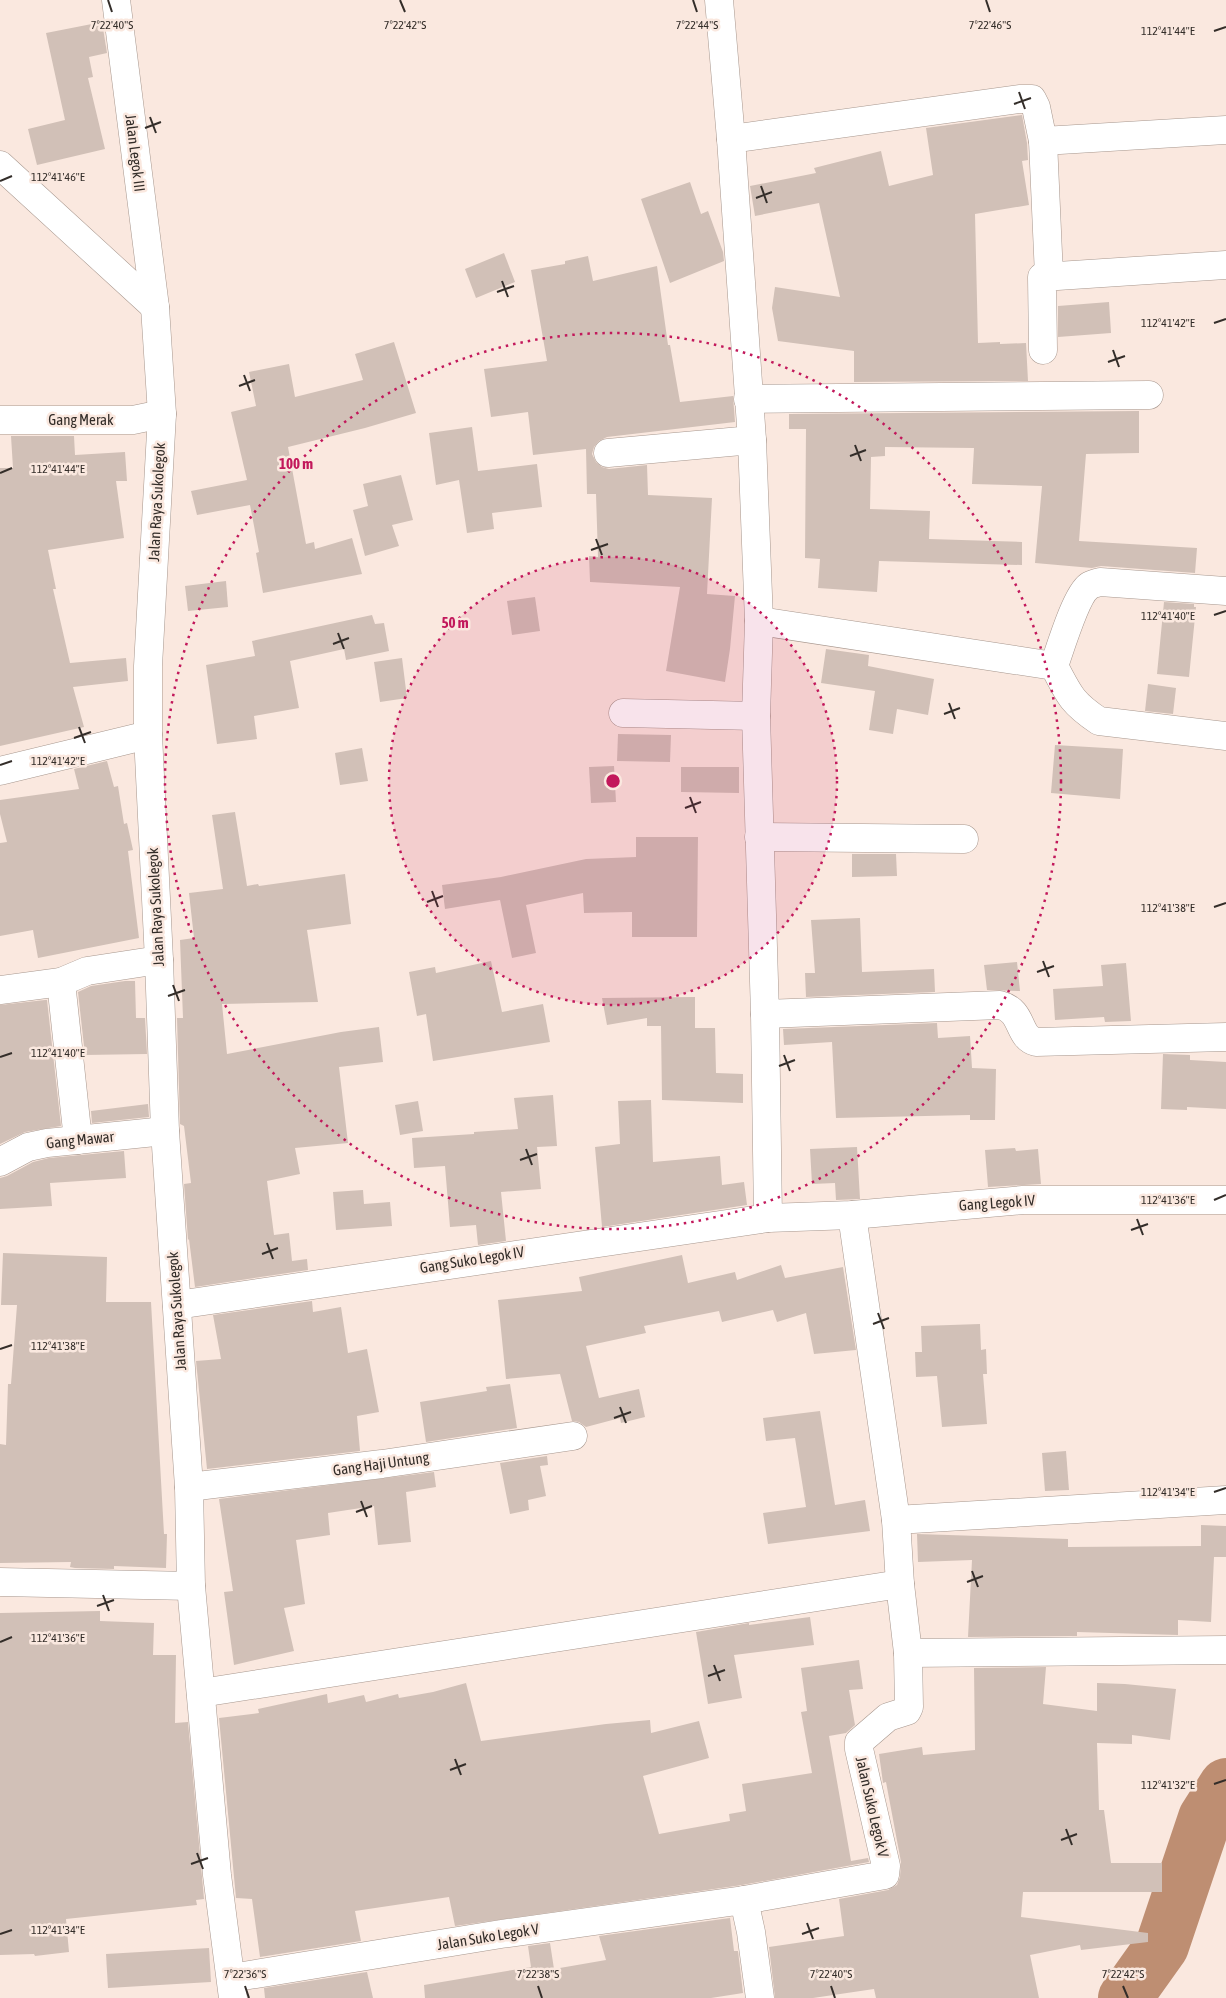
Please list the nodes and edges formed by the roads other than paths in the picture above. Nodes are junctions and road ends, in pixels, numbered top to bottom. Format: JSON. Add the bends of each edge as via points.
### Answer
{"nodes":[{"id":1,"x":116,"y":0,"type":"edge"},
{"id":2,"x":719,"y":0,"type":"edge"},
{"id":3,"x":1226,"y":130,"type":"edge"},
{"id":4,"x":731,"y":139,"type":"junction"},
{"id":5,"x":1043,"y":141,"type":"junction"},
{"id":6,"x":0,"y":165,"type":"edge"},
{"id":7,"x":1226,"y":265,"type":"edge"},
{"id":8,"x":1049,"y":276,"type":"junction"},
{"id":9,"x":155,"y":307,"type":"junction"},
{"id":10,"x":1043,"y":350,"type":"dead end"},
{"id":11,"x":1149,"y":395,"type":"dead end"},
{"id":12,"x":748,"y":399,"type":"junction"},
{"id":13,"x":162,"y":414,"type":"junction"},
{"id":14,"x":0,"y":420,"type":"edge"},
{"id":15,"x":752,"y":440,"type":"junction"},
{"id":16,"x":608,"y":453,"type":"dead end"},
{"id":17,"x":1226,"y":591,"type":"edge"},
{"id":18,"x":759,"y":621,"type":"junction"},
{"id":19,"x":1054,"y":666,"type":"junction"},
{"id":20,"x":623,"y":713,"type":"dead end"},
{"id":21,"x":756,"y":716,"type":"junction"},
{"id":22,"x":148,"y":735,"type":"junction"},
{"id":23,"x":1226,"y":736,"type":"edge"},
{"id":24,"x":0,"y":771,"type":"edge"},
{"id":25,"x":759,"y":837,"type":"junction"},
{"id":26,"x":964,"y":839,"type":"dead end"},
{"id":27,"x":159,"y":960,"type":"junction"},
{"id":28,"x":60,"y":982,"type":"junction"},
{"id":29,"x":0,"y":990,"type":"edge"},
{"id":30,"x":765,"y":1014,"type":"junction"},
{"id":31,"x":1226,"y":1038,"type":"edge"},
{"id":32,"x":165,"y":1131,"type":"junction"},
{"id":33,"x":78,"y":1140,"type":"junction"},
{"id":34,"x":0,"y":1162,"type":"edge"},
{"id":35,"x":1226,"y":1200,"type":"edge"},
{"id":36,"x":852,"y":1216,"type":"junction"},
{"id":37,"x":768,"y":1218,"type":"junction"},
{"id":38,"x":177,"y":1305,"type":"junction"},
{"id":39,"x":573,"y":1436,"type":"dead end"},
{"id":40,"x":189,"y":1487,"type":"junction"},
{"id":41,"x":1226,"y":1500,"type":"edge"},
{"id":42,"x":896,"y":1520,"type":"junction"},
{"id":43,"x":0,"y":1582,"type":"edge"},
{"id":44,"x":900,"y":1584,"type":"junction"},
{"id":45,"x":191,"y":1586,"type":"junction"},
{"id":46,"x":1226,"y":1650,"type":"edge"},
{"id":47,"x":908,"y":1653,"type":"junction"},
{"id":48,"x":201,"y":1693,"type":"junction"},
{"id":49,"x":744,"y":1900,"type":"junction"},
{"id":50,"x":232,"y":1988,"type":"edge"},
{"id":51,"x":760,"y":1998,"type":"edge"}],
"edges":[{"from":1,"to":9,"type":"street","name":"Jalan Legok III"},
{"from":2,"to":4,"type":"street"},
{"from":3,"to":5,"type":"street"},
{"from":4,"to":5,"type":"street","via":[[1032,99]]},
{"from":4,"to":12,"type":"street"},
{"from":5,"to":8,"type":"street"},
{"from":6,"to":9,"type":"street"},
{"from":7,"to":8,"type":"street"},
{"from":8,"to":10,"type":"street","via":[[1042,278]]},
{"from":9,"to":13,"type":"street","name":"Jalan Raya Sukolegok"},
{"from":11,"to":12,"type":"street"},
{"from":12,"to":15,"type":"street"},
{"from":13,"to":14,"type":"street","name":"Gang Merak","via":[[133,420]]},
{"from":13,"to":22,"type":"street","name":"Jalan Raya Sukolegok","via":[[148,666]]},
{"from":15,"to":16,"type":"street"},
{"from":15,"to":18,"type":"street"},
{"from":17,"to":19,"type":"street","via":[[1100,582],[1090,585],[1077,604]]},
{"from":18,"to":19,"type":"street"},
{"from":18,"to":21,"type":"street"},
{"from":19,"to":23,"type":"street","via":[[1071,699],[1099,721]]},
{"from":20,"to":21,"type":"street"},
{"from":21,"to":25,"type":"street"},
{"from":22,"to":24,"type":"street"},
{"from":22,"to":27,"type":"street","name":"Jalan Raya Sukolegok"},
{"from":25,"to":26,"type":"street"},
{"from":25,"to":30,"type":"street"},
{"from":27,"to":28,"type":"street","via":[[87,971]]},
{"from":27,"to":32,"type":"street","name":"Jalan Raya Sukolegok"},
{"from":28,"to":29,"type":"street"},
{"from":28,"to":33,"type":"street"},
{"from":30,"to":31,"type":"street","via":[[1000,1005],[1014,1011],[1026,1035],[1036,1042]]},
{"from":30,"to":37,"type":"street"},
{"from":32,"to":33,"type":"street","name":"Gang Mawar"},
{"from":32,"to":38,"type":"street","name":"Jalan Raya Sukolegok"},
{"from":33,"to":34,"type":"street","name":"Gang Mawar","via":[[28,1147]]},
{"from":35,"to":36,"type":"street","name":"Gang Legok IV","via":[[1023,1200]]},
{"from":36,"to":37,"type":"street","name":"Gang Legok IV"},
{"from":36,"to":42,"type":"street"},
{"from":37,"to":38,"type":"street","name":"Gang Suko Legok IV"},
{"from":38,"to":40,"type":"street","name":"Jalan Raya Sukolegok"},
{"from":39,"to":40,"type":"street","name":"Gang Haji Untung","via":[[382,1464]]},
{"from":40,"to":45,"type":"street","name":"Jalan Raya Sukolegok"},
{"from":41,"to":42,"type":"street"},
{"from":42,"to":44,"type":"street"},
{"from":43,"to":45,"type":"street"},
{"from":44,"to":47,"type":"street"},
{"from":44,"to":48,"type":"street"},
{"from":45,"to":48,"type":"street","name":"Jalan Raya Sukolegok"},
{"from":46,"to":47,"type":"street"},
{"from":47,"to":49,"type":"street","name":"Jalan Suko Legok V","via":[[907,1710],[888,1717],[859,1742],[886,1866],[885,1875]]},
{"from":48,"to":50,"type":"street","name":"Jalan Raya Sukolegok","via":[[217,1875]]},
{"from":49,"to":50,"type":"street","name":"Jalan Suko Legok V","via":[[501,1934],[368,1957]]},
{"from":49,"to":51,"type":"street"}]}
